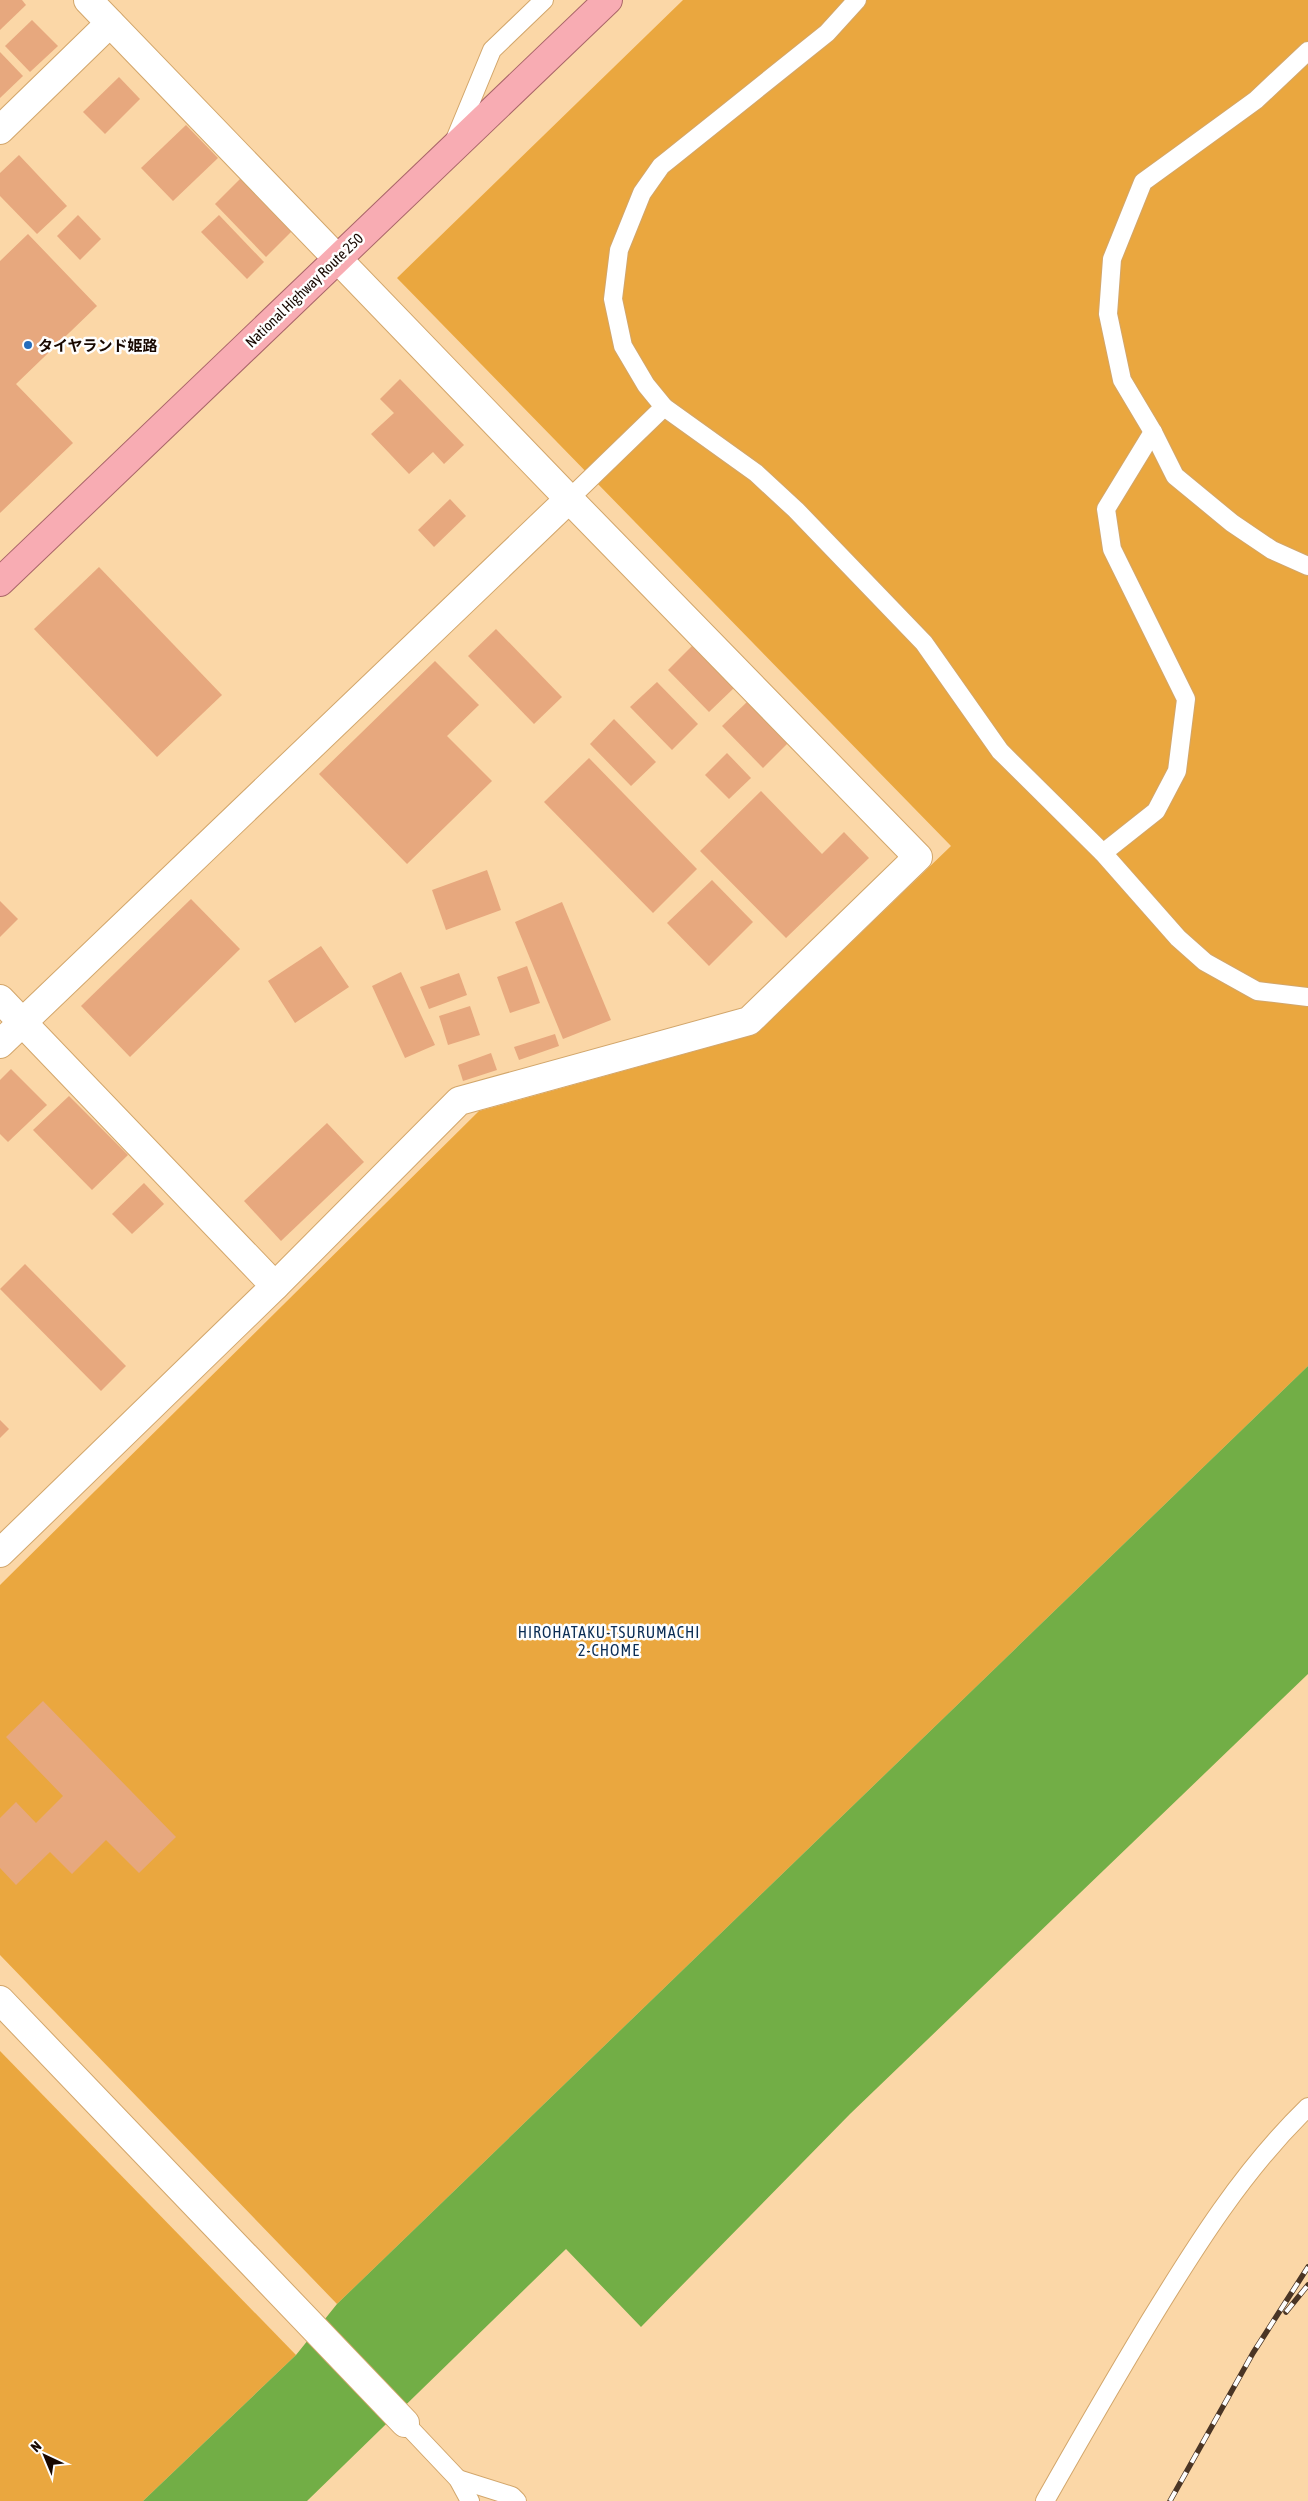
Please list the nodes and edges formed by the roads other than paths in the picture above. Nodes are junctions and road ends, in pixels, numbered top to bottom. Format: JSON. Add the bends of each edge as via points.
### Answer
{"nodes":[{"id":1,"x":88,"y":0,"type":"edge"},
{"id":2,"x":544,"y":0,"type":"edge"},
{"id":3,"x":608,"y":0,"type":"edge"},
{"id":4,"x":858,"y":0,"type":"edge"},
{"id":5,"x":110,"y":24,"type":"junction"},
{"id":6,"x":1308,"y":51,"type":"edge"},
{"id":7,"x":0,"y":130,"type":"edge"},
{"id":8,"x":450,"y":151,"type":"junction"},
{"id":9,"x":338,"y":258,"type":"junction"},
{"id":10,"x":664,"y":407,"type":"junction"},
{"id":11,"x":1153,"y":432,"type":"junction"},
{"id":12,"x":569,"y":499,"type":"junction"},
{"id":13,"x":1308,"y":566,"type":"edge"},
{"id":14,"x":0,"y":582,"type":"edge"},
{"id":15,"x":1103,"y":853,"type":"junction"},
{"id":16,"x":1308,"y":997,"type":"edge"},
{"id":17,"x":0,"y":999,"type":"edge"},
{"id":18,"x":22,"y":1022,"type":"junction"},
{"id":19,"x":0,"y":1044,"type":"edge"},
{"id":20,"x":275,"y":1286,"type":"junction"},
{"id":21,"x":0,"y":1553,"type":"edge"},
{"id":22,"x":0,"y":2000,"type":"edge"},
{"id":23,"x":1308,"y":2107,"type":"edge"},
{"id":24,"x":405,"y":2423,"type":"joint"},
{"id":25,"x":458,"y":2479,"type":"junction"},
{"id":26,"x":470,"y":2501,"type":"edge"},
{"id":27,"x":517,"y":2501,"type":"edge"},
{"id":28,"x":1045,"y":2501,"type":"edge"}],
"edges":[{"from":1,"to":5,"type":"street"},
{"from":2,"to":8,"type":"lane","via":[[492,50]]},
{"from":3,"to":8,"type":"highway","name":"National Highway Route 250"},
{"from":4,"to":10,"type":"lane","via":[[827,33],[662,166],[642,194],[619,250],[613,299],[622,346]]},
{"from":5,"to":7,"type":"street"},
{"from":5,"to":9,"type":"street"},
{"from":6,"to":11,"type":"lane","via":[[1256,100],[1143,182],[1112,259],[1108,314],[1122,380]]},
{"from":8,"to":9,"type":"highway","name":"National Highway Route 250"},
{"from":9,"to":12,"type":"street"},
{"from":9,"to":14,"type":"highway","name":"National Highway Route 250"},
{"from":10,"to":12,"type":"lane"},
{"from":10,"to":15,"type":"lane","via":[[756,473],[796,510],[924,644],[1000,751]]},
{"from":11,"to":13,"type":"lane","via":[[1175,476],[1232,523],[1272,550]]},
{"from":11,"to":15,"type":"lane","via":[[1106,509],[1112,549],[1186,699],[1177,771],[1156,811]]},
{"from":12,"to":18,"type":"street"},
{"from":12,"to":20,"type":"street","via":[[918,857],[749,1020],[459,1101]]},
{"from":15,"to":16,"type":"lane","via":[[1178,938],[1206,962],[1257,991]]},
{"from":17,"to":18,"type":"street"},
{"from":18,"to":19,"type":"street"},
{"from":18,"to":20,"type":"street"},
{"from":20,"to":21,"type":"street"},
{"from":22,"to":24,"type":"street"},
{"from":23,"to":28,"type":"lane","via":[[1279,2135],[1200,2238]]},
{"from":24,"to":25,"type":"lane"},
{"from":25,"to":26,"type":"lane"},
{"from":25,"to":27,"type":"lane","via":[[512,2496]]}]}
